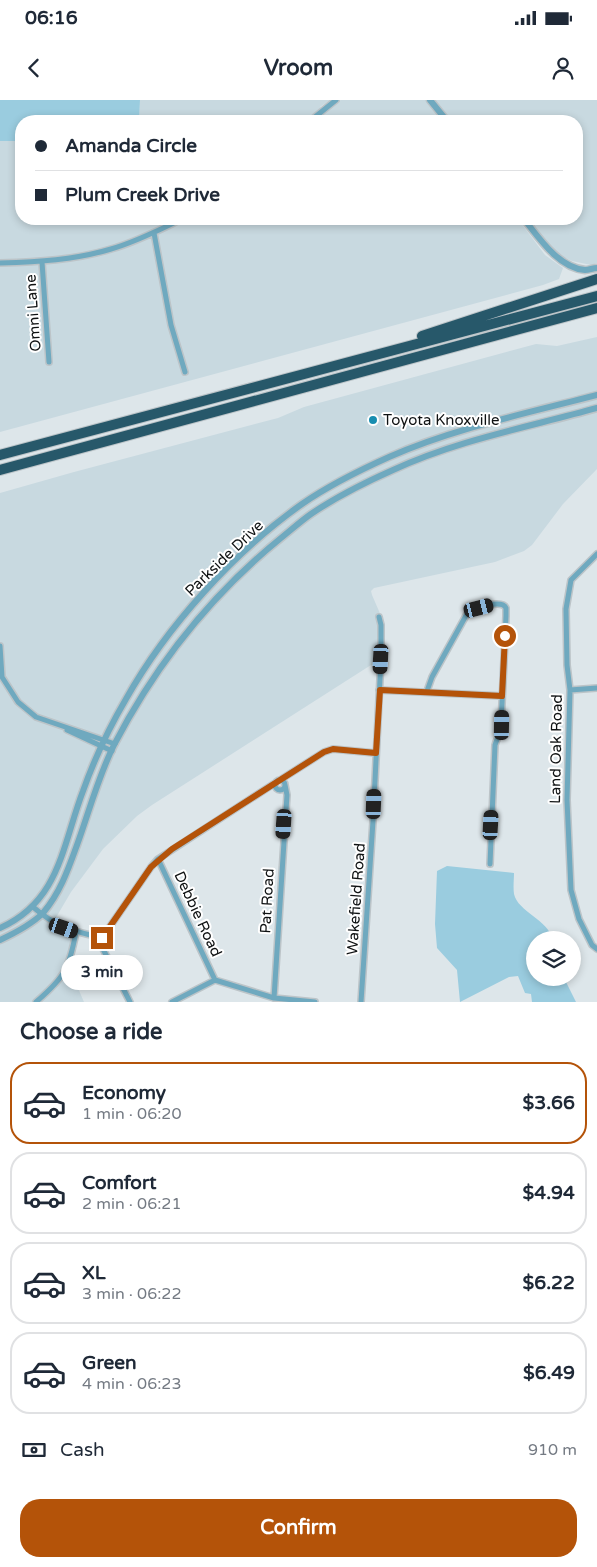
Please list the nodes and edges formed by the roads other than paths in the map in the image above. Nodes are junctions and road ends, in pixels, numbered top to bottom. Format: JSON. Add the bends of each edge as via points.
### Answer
{"nodes":[{"id":1,"x":336,"y":100,"type":"edge"},
{"id":2,"x":430,"y":100,"type":"edge"},
{"id":3,"x":317,"y":115,"type":"edge"},
{"id":4,"x":442,"y":115,"type":"edge"},
{"id":5,"x":170,"y":225,"type":"edge"},
{"id":6,"x":529,"y":225,"type":"edge"},
{"id":7,"x":154,"y":233,"type":"junction"},
{"id":8,"x":42,"y":262,"type":"junction"},
{"id":9,"x":0,"y":263,"type":"edge"},
{"id":10,"x":597,"y":268,"type":"edge"},
{"id":11,"x":597,"y":279,"type":"edge"},
{"id":12,"x":597,"y":296,"type":"edge"},
{"id":13,"x":597,"y":308,"type":"edge"},
{"id":14,"x":597,"y":312,"type":"edge"},
{"id":15,"x":576,"y":314,"type":"junction"},
{"id":16,"x":49,"y":362,"type":"dead end"},
{"id":17,"x":318,"y":370,"type":"junction"},
{"id":18,"x":185,"y":372,"type":"dead end"},
{"id":19,"x":597,"y":395,"type":"edge"},
{"id":20,"x":597,"y":408,"type":"edge"},
{"id":21,"x":0,"y":455,"type":"edge"},
{"id":22,"x":0,"y":470,"type":"edge"},
{"id":23,"x":597,"y":554,"type":"edge"},
{"id":24,"x":379,"y":617,"type":"dead end"},
{"id":25,"x":0,"y":646,"type":"edge"},
{"id":26,"x":597,"y":688,"type":"edge"},
{"id":27,"x":380,"y":690,"type":"junction"},
{"id":28,"x":570,"y":690,"type":"junction"},
{"id":29,"x":427,"y":691,"type":"junction"},
{"id":30,"x":502,"y":696,"type":"junction"},
{"id":31,"x":103,"y":744,"type":"junction"},
{"id":32,"x":115,"y":744,"type":"junction"},
{"id":33,"x":112,"y":751,"type":"junction"},
{"id":34,"x":376,"y":753,"type":"junction"},
{"id":35,"x":291,"y":774,"type":"junction"},
{"id":36,"x":285,"y":784,"type":"junction"},
{"id":37,"x":277,"y":785,"type":"junction"},
{"id":38,"x":285,"y":805,"type":"junction"},
{"id":39,"x":158,"y":859,"type":"junction"},
{"id":40,"x":490,"y":864,"type":"dead end"},
{"id":41,"x":33,"y":907,"type":"junction"},
{"id":42,"x":41,"y":914,"type":"junction"},
{"id":43,"x":0,"y":928,"type":"edge"},
{"id":44,"x":76,"y":932,"type":"junction"},
{"id":45,"x":102,"y":938,"type":"junction"},
{"id":46,"x":0,"y":940,"type":"edge"},
{"id":47,"x":597,"y":949,"type":"edge"},
{"id":48,"x":215,"y":980,"type":"junction"},
{"id":49,"x":274,"y":998,"type":"junction"},
{"id":50,"x":36,"y":1002,"type":"edge"},
{"id":51,"x":130,"y":1002,"type":"edge"},
{"id":52,"x":172,"y":1002,"type":"edge"},
{"id":53,"x":315,"y":1002,"type":"edge"},
{"id":54,"x":362,"y":1002,"type":"edge"}],
"edges":[{"from":1,"to":3,"type":"street"},
{"from":2,"to":4,"type":"street"},
{"from":5,"to":7,"type":"street"},
{"from":6,"to":10,"type":"street","via":[[563,262],[585,270]]},
{"from":7,"to":8,"type":"street","via":[[111,249]]},
{"from":7,"to":18,"type":"street","via":[[171,325]]},
{"from":8,"to":9,"type":"street"},
{"from":8,"to":16,"type":"street","name":"Omni Lane"},
{"from":11,"to":17,"type":"highway"},
{"from":12,"to":17,"type":"highway"},
{"from":13,"to":15,"type":"highway"},
{"from":14,"to":15,"type":"highway"},
{"from":15,"to":22,"type":"highway"},
{"from":17,"to":21,"type":"highway"},
{"from":19,"to":31,"type":"street","name":"Parkside Drive","via":[[447,435],[389,457],[302,504],[254,543],[207,588],[155,653],[126,698]]},
{"from":20,"to":32,"type":"street","name":"Parkside Drive","via":[[452,448],[394,469],[310,515],[263,553],[217,597],[166,661]]},
{"from":23,"to":28,"type":"street","name":"Land Oak Road","via":[[571,580],[566,609]]},
{"from":24,"to":27,"type":"street","name":"Wakefield Road"},
{"from":25,"to":31,"type":"street","via":[[2,678],[18,702],[36,717]]},
{"from":26,"to":28,"type":"street"},
{"from":27,"to":29,"type":"street"},
{"from":27,"to":34,"type":"street","name":"Wakefield Road"},
{"from":28,"to":47,"type":"street","name":"Land Oak Road","via":[[567,800],[571,890],[579,919]]},
{"from":29,"to":30,"type":"street"},
{"from":29,"to":30,"type":"street","via":[[468,612],[500,603],[506,608]]},
{"from":30,"to":40,"type":"street","via":[[501,732],[495,745]]},
{"from":31,"to":32,"type":"street"},
{"from":31,"to":33,"type":"street"},
{"from":31,"to":41,"type":"street","name":"Parkside Drive","via":[[82,792],[50,885]]},
{"from":32,"to":33,"type":"street","name":"Parkside Drive"},
{"from":33,"to":42,"type":"street","name":"Parkside Drive","via":[[65,878]]},
{"from":34,"to":35,"type":"street","via":[[333,749]]},
{"from":34,"to":54,"type":"street","name":"Wakefield Road"},
{"from":35,"to":36,"type":"street"},
{"from":35,"to":37,"type":"street"},
{"from":36,"to":37,"type":"street"},
{"from":36,"to":37,"type":"street","via":[[283,789]]},
{"from":36,"to":38,"type":"street","name":"Pat Road"},
{"from":37,"to":38,"type":"street","name":"Pat Road"},
{"from":37,"to":39,"type":"street"},
{"from":38,"to":49,"type":"street","name":"Pat Road"},
{"from":39,"to":45,"type":"street"},
{"from":39,"to":48,"type":"street","name":"Debbie Road"},
{"from":41,"to":42,"type":"street"},
{"from":41,"to":43,"type":"street","name":"Parkside Drive"},
{"from":42,"to":44,"type":"street","via":[[51,922]]},
{"from":42,"to":46,"type":"street","name":"Parkside Drive","via":[[16,933]]},
{"from":44,"to":45,"type":"street"},
{"from":44,"to":50,"type":"street","via":[[67,968],[60,980]]},
{"from":45,"to":51,"type":"street","via":[[103,949]]},
{"from":48,"to":49,"type":"street"},
{"from":48,"to":52,"type":"street"},
{"from":49,"to":53,"type":"street"}]}
